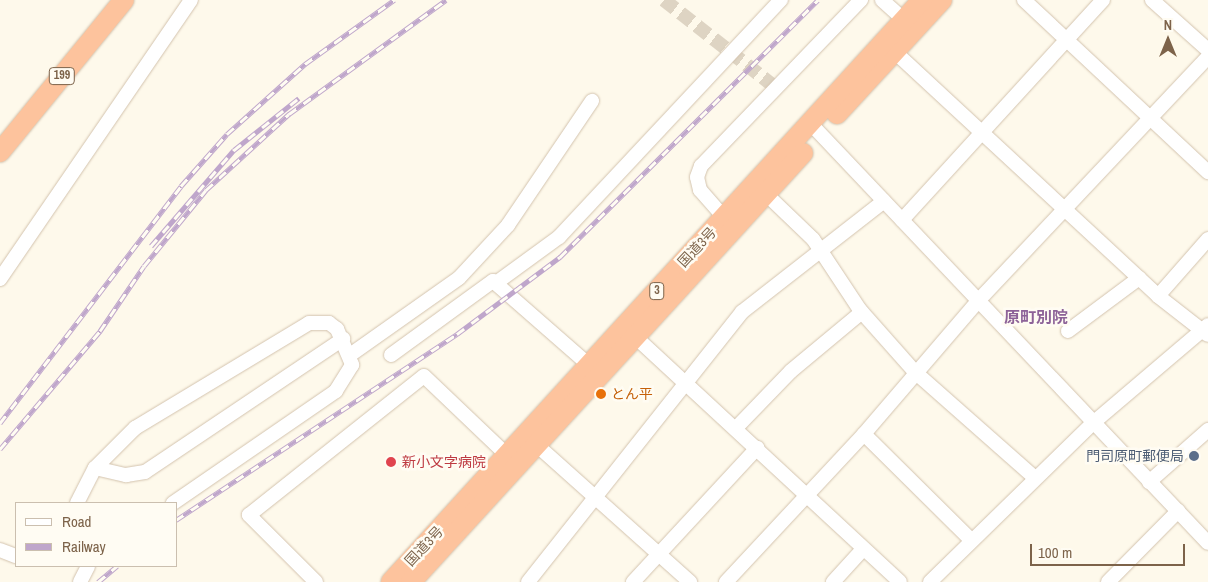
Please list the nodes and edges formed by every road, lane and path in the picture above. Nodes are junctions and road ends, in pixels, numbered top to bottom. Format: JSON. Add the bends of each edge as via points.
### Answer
{"nodes":[{"id":1,"x":108,"y":0,"type":"edge"},
{"id":2,"x":124,"y":0,"type":"edge"},
{"id":3,"x":191,"y":0,"type":"edge"},
{"id":4,"x":780,"y":0,"type":"edge"},
{"id":5,"x":859,"y":0,"type":"edge"},
{"id":6,"x":882,"y":0,"type":"edge"},
{"id":7,"x":922,"y":0,"type":"edge"},
{"id":8,"x":942,"y":0,"type":"edge"},
{"id":9,"x":1024,"y":0,"type":"edge"},
{"id":10,"x":1103,"y":0,"type":"edge"},
{"id":11,"x":1152,"y":0,"type":"edge"},
{"id":12,"x":909,"y":24,"type":"junction"},
{"id":13,"x":1068,"y":40,"type":"junction"},
{"id":14,"x":1208,"y":50,"type":"edge"},
{"id":15,"x":896,"y":53,"type":"junction"},
{"id":16,"x":1208,"y":57,"type":"edge"},
{"id":17,"x":592,"y":101,"type":"dead end"},
{"id":18,"x":1152,"y":120,"type":"junction"},
{"id":19,"x":815,"y":129,"type":"junction"},
{"id":20,"x":0,"y":130,"type":"edge"},
{"id":21,"x":981,"y":131,"type":"junction"},
{"id":22,"x":0,"y":152,"type":"edge"},
{"id":23,"x":1208,"y":172,"type":"edge"},
{"id":24,"x":766,"y":194,"type":"junction"},
{"id":25,"x":884,"y":201,"type":"junction"},
{"id":26,"x":1066,"y":210,"type":"junction"},
{"id":27,"x":902,"y":220,"type":"junction"},
{"id":28,"x":729,"y":223,"type":"junction"},
{"id":29,"x":1208,"y":239,"type":"edge"},
{"id":30,"x":822,"y":250,"type":"junction"},
{"id":31,"x":472,"y":265,"type":"junction"},
{"id":32,"x":1139,"y":278,"type":"junction"},
{"id":33,"x":0,"y":279,"type":"edge"},
{"id":34,"x":495,"y":282,"type":"junction"},
{"id":35,"x":1158,"y":296,"type":"junction"},
{"id":36,"x":977,"y":302,"type":"junction"},
{"id":37,"x":862,"y":312,"type":"junction"},
{"id":38,"x":1206,"y":330,"type":"edge"},
{"id":39,"x":630,"y":331,"type":"junction"},
{"id":40,"x":1068,"y":332,"type":"dead end"},
{"id":41,"x":342,"y":339,"type":"junction"},
{"id":42,"x":350,"y":355,"type":"junction"},
{"id":43,"x":391,"y":355,"type":"dead end"},
{"id":44,"x":588,"y":365,"type":"junction"},
{"id":45,"x":916,"y":374,"type":"junction"},
{"id":46,"x":688,"y":382,"type":"junction"},
{"id":47,"x":1093,"y":422,"type":"junction"},
{"id":48,"x":736,"y":428,"type":"junction"},
{"id":49,"x":1208,"y":430,"type":"edge"},
{"id":50,"x":864,"y":434,"type":"junction"},
{"id":51,"x":531,"y":440,"type":"junction"},
{"id":52,"x":757,"y":448,"type":"junction"},
{"id":53,"x":507,"y":455,"type":"junction"},
{"id":54,"x":95,"y":468,"type":"junction"},
{"id":55,"x":1034,"y":477,"type":"junction"},
{"id":56,"x":1149,"y":482,"type":"junction"},
{"id":57,"x":807,"y":494,"type":"junction"},
{"id":58,"x":596,"y":496,"type":"junction"},
{"id":59,"x":78,"y":502,"type":"edge"},
{"id":60,"x":175,"y":502,"type":"edge"},
{"id":61,"x":1178,"y":511,"type":"junction"},
{"id":62,"x":971,"y":540,"type":"junction"},
{"id":63,"x":1208,"y":543,"type":"edge"},
{"id":64,"x":863,"y":549,"type":"junction"},
{"id":65,"x":0,"y":550,"type":"edge"},
{"id":66,"x":658,"y":553,"type":"junction"},
{"id":67,"x":15,"y":556,"type":"edge"},
{"id":68,"x":88,"y":567,"type":"edge"},
{"id":69,"x":407,"y":579,"type":"edge"},
{"id":70,"x":80,"y":582,"type":"edge"},
{"id":71,"x":316,"y":582,"type":"edge"},
{"id":72,"x":528,"y":582,"type":"edge"},
{"id":73,"x":633,"y":582,"type":"edge"},
{"id":74,"x":690,"y":582,"type":"edge"},
{"id":75,"x":726,"y":582,"type":"edge"},
{"id":76,"x":833,"y":582,"type":"edge"},
{"id":77,"x":900,"y":582,"type":"edge"},
{"id":78,"x":930,"y":582,"type":"edge"},
{"id":79,"x":1108,"y":582,"type":"edge"}],
"edges":[{"from":1,"to":20,"type":"highway","number":"199"},
{"from":2,"to":22,"type":"highway","number":"199"},
{"from":3,"to":33,"type":"street"},
{"from":4,"to":34,"type":"street","via":[[559,237]]},
{"from":5,"to":28,"type":"street","via":[[702,166],[697,177],[700,190]]},
{"from":6,"to":12,"type":"street"},
{"from":7,"to":12,"type":"highway","name":"国道3号","number":"3"},
{"from":8,"to":12,"type":"highway","name":"国道3号","number":"3"},
{"from":9,"to":13,"type":"street"},
{"from":10,"to":13,"type":"street"},
{"from":11,"to":14,"type":"street"},
{"from":12,"to":15,"type":"highway","name":"国道3号","number":"3"},
{"from":12,"to":19,"type":"highway","name":"国道3号","number":"3"},
{"from":13,"to":18,"type":"street"},
{"from":13,"to":21,"type":"street"},
{"from":15,"to":19,"type":"highway","name":"国道3号","number":"3"},
{"from":15,"to":21,"type":"street"},
{"from":16,"to":18,"type":"street"},
{"from":17,"to":31,"type":"street","via":[[508,225]]},
{"from":18,"to":23,"type":"street"},
{"from":18,"to":26,"type":"street"},
{"from":19,"to":24,"type":"highway","name":"国道3号","number":"3"},
{"from":19,"to":25,"type":"street"},
{"from":19,"to":28,"type":"highway","name":"国道3号","number":"3"},
{"from":21,"to":26,"type":"street"},
{"from":21,"to":27,"type":"street"},
{"from":24,"to":28,"type":"highway","name":"国道3号","number":"3"},
{"from":24,"to":30,"type":"street"},
{"from":25,"to":27,"type":"street"},
{"from":25,"to":30,"type":"street"},
{"from":26,"to":32,"type":"street"},
{"from":26,"to":36,"type":"street"},
{"from":27,"to":36,"type":"street"},
{"from":28,"to":39,"type":"highway","name":"国道3号","number":"3"},
{"from":29,"to":35,"type":"street"},
{"from":30,"to":37,"type":"street"},
{"from":30,"to":46,"type":"street","via":[[742,312]]},
{"from":31,"to":34,"type":"street"},
{"from":31,"to":42,"type":"street"},
{"from":32,"to":35,"type":"street"},
{"from":32,"to":40,"type":"street"},
{"from":34,"to":43,"type":"street"},
{"from":34,"to":44,"type":"street"},
{"from":35,"to":38,"type":"street"},
{"from":36,"to":45,"type":"street"},
{"from":36,"to":47,"type":"street"},
{"from":37,"to":45,"type":"street"},
{"from":37,"to":48,"type":"street","via":[[791,371]]},
{"from":38,"to":47,"type":"street"},
{"from":39,"to":44,"type":"highway","name":"国道3号","number":"3"},
{"from":39,"to":46,"type":"street"},
{"from":39,"to":51,"type":"highway","name":"国道3号","number":"3"},
{"from":41,"to":42,"type":"street"},
{"from":41,"to":54,"type":"street","via":[[145,472],[126,475]]},
{"from":41,"to":54,"type":"street","via":[[329,323],[309,323],[135,428]]},
{"from":42,"to":60,"type":"street","via":[[348,377],[336,391]]},
{"from":44,"to":51,"type":"highway","name":"国道3号","number":"3"},
{"from":45,"to":50,"type":"street"},
{"from":45,"to":55,"type":"street"},
{"from":46,"to":48,"type":"street"},
{"from":46,"to":58,"type":"street"},
{"from":47,"to":55,"type":"street"},
{"from":47,"to":56,"type":"street"},
{"from":48,"to":52,"type":"street"},
{"from":49,"to":56,"type":"street"},
{"from":50,"to":57,"type":"street"},
{"from":50,"to":62,"type":"street"},
{"from":51,"to":53,"type":"highway","name":"国道3号","number":"3"},
{"from":51,"to":58,"type":"street"},
{"from":51,"to":69,"type":"highway","name":"国道3号","number":"3"},
{"from":52,"to":57,"type":"street"},
{"from":52,"to":66,"type":"street"},
{"from":53,"to":69,"type":"highway","name":"国道3号","number":"3"},
{"from":53,"to":71,"type":"street","via":[[424,376],[248,515]]},
{"from":54,"to":59,"type":"street"},
{"from":55,"to":62,"type":"street"},
{"from":56,"to":61,"type":"street"},
{"from":57,"to":64,"type":"street"},
{"from":57,"to":75,"type":"street"},
{"from":58,"to":66,"type":"street"},
{"from":58,"to":72,"type":"street"},
{"from":61,"to":63,"type":"street"},
{"from":61,"to":79,"type":"street"},
{"from":62,"to":78,"type":"street"},
{"from":64,"to":76,"type":"street"},
{"from":64,"to":77,"type":"street"},
{"from":65,"to":67,"type":"street"},
{"from":66,"to":73,"type":"street"},
{"from":66,"to":74,"type":"street"},
{"from":68,"to":70,"type":"street"}]}
